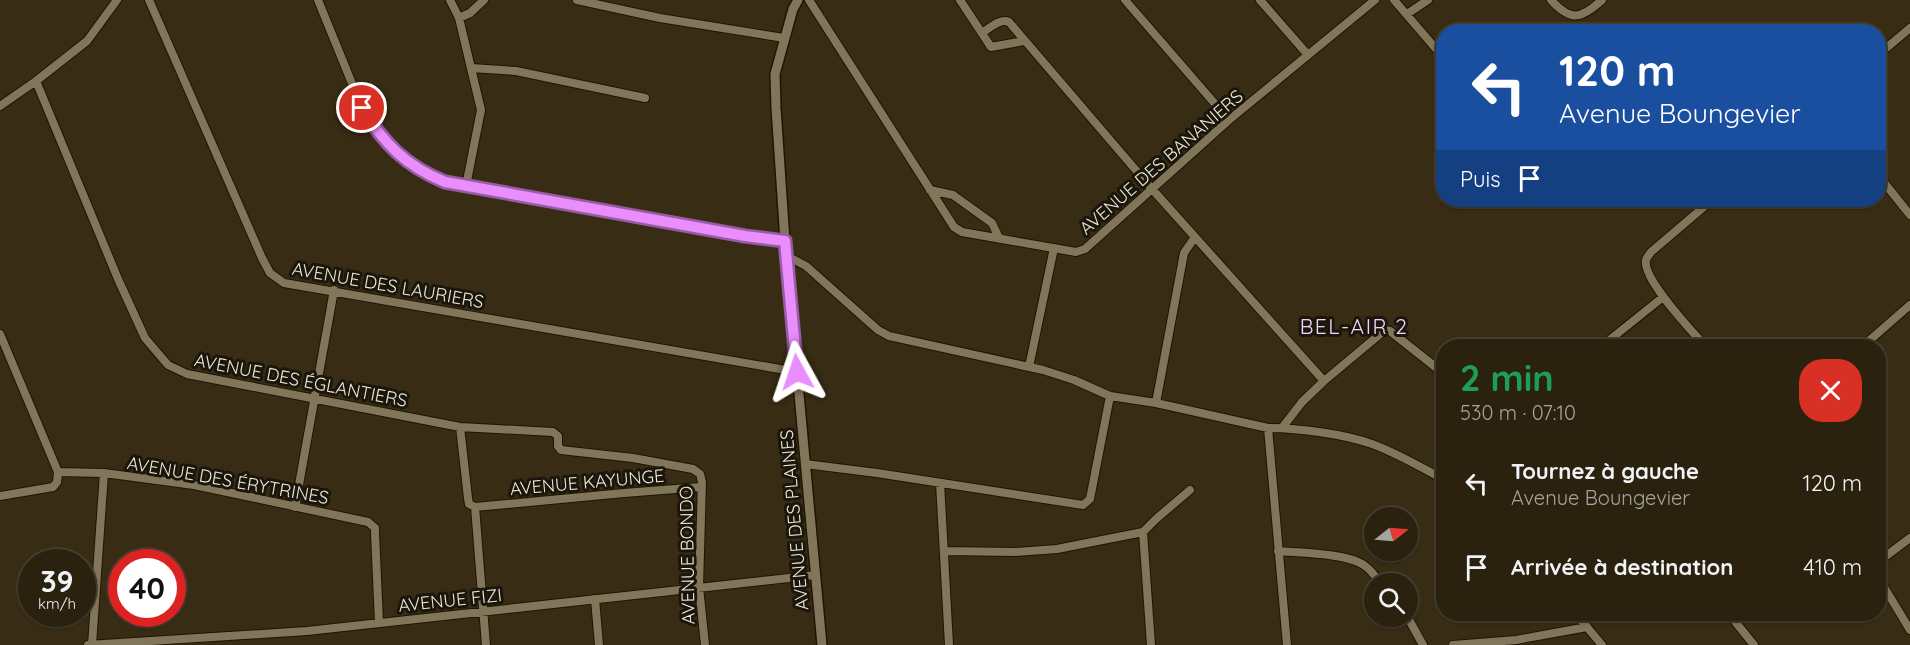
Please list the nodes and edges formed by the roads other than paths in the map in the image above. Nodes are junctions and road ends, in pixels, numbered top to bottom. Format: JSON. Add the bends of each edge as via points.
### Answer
{"nodes":[{"id":1,"x":117,"y":0,"type":"edge"},
{"id":2,"x":149,"y":0,"type":"edge"},
{"id":3,"x":318,"y":0,"type":"edge"},
{"id":4,"x":450,"y":0,"type":"edge"},
{"id":5,"x":484,"y":0,"type":"edge"},
{"id":6,"x":577,"y":0,"type":"edge"},
{"id":7,"x":798,"y":0,"type":"edge"},
{"id":8,"x":809,"y":0,"type":"edge"},
{"id":9,"x":960,"y":0,"type":"edge"},
{"id":10,"x":1125,"y":0,"type":"edge"},
{"id":11,"x":1260,"y":0,"type":"edge"},
{"id":12,"x":1375,"y":0,"type":"edge"},
{"id":13,"x":1394,"y":0,"type":"edge"},
{"id":14,"x":1428,"y":0,"type":"edge"},
{"id":15,"x":1551,"y":0,"type":"edge"},
{"id":16,"x":1602,"y":0,"type":"edge"},
{"id":17,"x":1407,"y":14,"type":"junction"},
{"id":18,"x":459,"y":18,"type":"junction"},
{"id":19,"x":1910,"y":28,"type":"edge"},
{"id":20,"x":982,"y":33,"type":"junction"},
{"id":21,"x":784,"y":38,"type":"junction"},
{"id":22,"x":1024,"y":41,"type":"junction"},
{"id":23,"x":1886,"y":48,"type":"edge"},
{"id":24,"x":1436,"y":49,"type":"edge"},
{"id":25,"x":1308,"y":55,"type":"junction"},
{"id":26,"x":471,"y":68,"type":"junction"},
{"id":27,"x":36,"y":81,"type":"junction"},
{"id":28,"x":645,"y":98,"type":"dead end"},
{"id":29,"x":0,"y":106,"type":"edge"},
{"id":30,"x":1229,"y":120,"type":"junction"},
{"id":31,"x":1886,"y":185,"type":"edge"},
{"id":32,"x":466,"y":186,"type":"junction"},
{"id":33,"x":1152,"y":189,"type":"junction"},
{"id":34,"x":930,"y":190,"type":"junction"},
{"id":35,"x":1704,"y":207,"type":"edge"},
{"id":36,"x":1910,"y":215,"type":"edge"},
{"id":37,"x":1195,"y":237,"type":"junction"},
{"id":38,"x":999,"y":238,"type":"junction"},
{"id":39,"x":785,"y":241,"type":"junction"},
{"id":40,"x":1054,"y":248,"type":"junction"},
{"id":41,"x":787,"y":256,"type":"junction"},
{"id":42,"x":334,"y":290,"type":"junction"},
{"id":43,"x":1663,"y":297,"type":"junction"},
{"id":44,"x":1910,"y":305,"type":"edge"},
{"id":45,"x":0,"y":334,"type":"edge"},
{"id":46,"x":1611,"y":339,"type":"edge"},
{"id":47,"x":1699,"y":339,"type":"edge"},
{"id":48,"x":1871,"y":339,"type":"edge"},
{"id":49,"x":1029,"y":367,"type":"junction"},
{"id":50,"x":1436,"y":368,"type":"edge"},
{"id":51,"x":797,"y":372,"type":"junction"},
{"id":52,"x":1324,"y":381,"type":"junction"},
{"id":53,"x":1110,"y":396,"type":"junction"},
{"id":54,"x":315,"y":398,"type":"junction"},
{"id":55,"x":1156,"y":403,"type":"junction"},
{"id":56,"x":460,"y":427,"type":"junction"},
{"id":57,"x":1268,"y":428,"type":"junction"},
{"id":58,"x":1282,"y":428,"type":"junction"},
{"id":59,"x":805,"y":464,"type":"junction"},
{"id":60,"x":693,"y":469,"type":"joint"},
{"id":61,"x":58,"y":472,"type":"junction"},
{"id":62,"x":104,"y":473,"type":"junction"},
{"id":63,"x":1436,"y":476,"type":"edge"},
{"id":64,"x":940,"y":483,"type":"junction"},
{"id":65,"x":701,"y":487,"type":"junction"},
{"id":66,"x":1190,"y":490,"type":"dead end"},
{"id":67,"x":0,"y":496,"type":"edge"},
{"id":68,"x":295,"y":507,"type":"junction"},
{"id":69,"x":475,"y":507,"type":"junction"},
{"id":70,"x":1143,"y":532,"type":"junction"},
{"id":71,"x":1910,"y":538,"type":"edge"},
{"id":72,"x":945,"y":551,"type":"junction"},
{"id":73,"x":1278,"y":551,"type":"junction"},
{"id":74,"x":1886,"y":556,"type":"edge"},
{"id":75,"x":1371,"y":573,"type":"edge"},
{"id":76,"x":816,"y":575,"type":"junction"},
{"id":77,"x":699,"y":587,"type":"junction"},
{"id":78,"x":1886,"y":590,"type":"edge"},
{"id":79,"x":595,"y":599,"type":"junction"},
{"id":80,"x":483,"y":611,"type":"junction"},
{"id":81,"x":1582,"y":621,"type":"edge"},
{"id":82,"x":1735,"y":621,"type":"edge"},
{"id":83,"x":379,"y":623,"type":"junction"},
{"id":84,"x":1413,"y":627,"type":"edge"},
{"id":85,"x":1587,"y":627,"type":"junction"},
{"id":86,"x":1910,"y":630,"type":"edge"},
{"id":87,"x":233,"y":635,"type":"junction"},
{"id":88,"x":176,"y":642,"type":"edge"},
{"id":89,"x":118,"y":644,"type":"edge"},
{"id":90,"x":88,"y":645,"type":"edge"},
{"id":91,"x":92,"y":645,"type":"edge"},
{"id":92,"x":234,"y":645,"type":"edge"},
{"id":93,"x":486,"y":645,"type":"edge"},
{"id":94,"x":598,"y":645,"type":"edge"},
{"id":95,"x":705,"y":645,"type":"edge"},
{"id":96,"x":822,"y":645,"type":"edge"},
{"id":97,"x":949,"y":645,"type":"edge"},
{"id":98,"x":1151,"y":645,"type":"edge"},
{"id":99,"x":1287,"y":645,"type":"edge"},
{"id":100,"x":1423,"y":645,"type":"edge"},
{"id":101,"x":1453,"y":645,"type":"edge"},
{"id":102,"x":1602,"y":645,"type":"edge"},
{"id":103,"x":1754,"y":645,"type":"edge"}],
"edges":[{"from":1,"to":27,"type":"street","via":[[87,41]]},
{"from":2,"to":42,"type":"street","name":"AVENUE DES LAURIERS","via":[[270,273],[284,283]]},
{"from":3,"to":32,"type":"street","via":[[362,108],[383,138],[411,166],[445,182]]},
{"from":4,"to":18,"type":"street"},
{"from":5,"to":18,"type":"street"},
{"from":6,"to":21,"type":"street"},
{"from":7,"to":21,"type":"street","name":"AVENUE DES PLAINES"},
{"from":8,"to":34,"type":"street","name":"AVENUE DES BANANIERS"},
{"from":9,"to":20,"type":"street"},
{"from":10,"to":30,"type":"street"},
{"from":11,"to":25,"type":"street"},
{"from":12,"to":25,"type":"street","name":"AVENUE DES BANANIERS"},
{"from":13,"to":17,"type":"street"},
{"from":14,"to":17,"type":"street"},
{"from":15,"to":16,"type":"street","via":[[1560,10],[1574,16],[1587,13]]},
{"from":17,"to":24,"type":"street"},
{"from":18,"to":26,"type":"street"},
{"from":19,"to":23,"type":"street"},
{"from":20,"to":22,"type":"street","via":[[993,47]]},
{"from":20,"to":22,"type":"street","via":[[1005,20]]},
{"from":21,"to":39,"type":"street","name":"AVENUE DES PLAINES","via":[[775,74]]},
{"from":22,"to":33,"type":"street"},
{"from":25,"to":30,"type":"street","name":"AVENUE DES BANANIERS"},
{"from":26,"to":28,"type":"street","via":[[516,71]]},
{"from":26,"to":32,"type":"street","via":[[481,118]]},
{"from":27,"to":29,"type":"street"},
{"from":27,"to":54,"type":"street","name":"AVENUE DES ÉGLANTIERS","via":[[123,289],[145,338],[157,354],[168,365],[188,374]]},
{"from":30,"to":33,"type":"street","name":"AVENUE DES BANANIERS"},
{"from":31,"to":36,"type":"street"},
{"from":32,"to":39,"type":"street"},
{"from":33,"to":37,"type":"street"},
{"from":33,"to":40,"type":"street","name":"AVENUE DES BANANIERS","via":[[1082,251]]},
{"from":34,"to":38,"type":"street","via":[[953,195],[992,223]]},
{"from":34,"to":38,"type":"street","name":"AVENUE DES BANANIERS","via":[[958,231]]},
{"from":35,"to":43,"type":"street","via":[[1647,258],[1649,274]]},
{"from":37,"to":52,"type":"street"},
{"from":37,"to":55,"type":"street","via":[[1184,252]]},
{"from":38,"to":40,"type":"street","name":"AVENUE DES BANANIERS"},
{"from":39,"to":41,"type":"street","name":"AVENUE DES PLAINES"},
{"from":40,"to":49,"type":"street"},
{"from":41,"to":49,"type":"street","via":[[806,267],[889,336]]},
{"from":41,"to":51,"type":"street","name":"AVENUE DES PLAINES"},
{"from":42,"to":51,"type":"street","name":"AVENUE DES LAURIERS"},
{"from":42,"to":54,"type":"street"},
{"from":43,"to":46,"type":"street"},
{"from":43,"to":47,"type":"street"},
{"from":44,"to":48,"type":"street"},
{"from":45,"to":61,"type":"street"},
{"from":49,"to":53,"type":"street"},
{"from":50,"to":52,"type":"street","via":[[1387,329]]},
{"from":51,"to":59,"type":"street","name":"AVENUE DES PLAINES"},
{"from":52,"to":58,"type":"street"},
{"from":53,"to":55,"type":"street"},
{"from":53,"to":64,"type":"street","via":[[1088,503],[1079,506]]},
{"from":54,"to":56,"type":"street","name":"AVENUE DES ÉGLANTIERS"},
{"from":54,"to":68,"type":"street"},
{"from":55,"to":57,"type":"street"},
{"from":56,"to":60,"type":"street","name":"AVENUE DES ÉGLANTIERS","via":[[553,432],[561,450]]},
{"from":56,"to":69,"type":"street","via":[[468,498]]},
{"from":57,"to":58,"type":"street"},
{"from":57,"to":73,"type":"street"},
{"from":58,"to":63,"type":"street","via":[[1371,444]]},
{"from":59,"to":64,"type":"street"},
{"from":59,"to":76,"type":"street","name":"AVENUE DES PLAINES"},
{"from":60,"to":65,"type":"street","name":"AVENUE BONDO","via":[[700,474]]},
{"from":61,"to":62,"type":"street","name":"AVENUE DES ÉRYTRINES"},
{"from":61,"to":67,"type":"street","via":[[53,487]]},
{"from":62,"to":68,"type":"street","name":"AVENUE DES ÉRYTRINES","via":[[194,485]]},
{"from":62,"to":91,"type":"street"},
{"from":64,"to":72,"type":"street"},
{"from":65,"to":69,"type":"street","name":"AVENUE KAYUNGE"},
{"from":65,"to":77,"type":"street","name":"AVENUE BONDO"},
{"from":66,"to":70,"type":"street"},
{"from":68,"to":83,"type":"street","name":"AVENUE DES ÉRYTRINES","via":[[362,520],[375,528]]},
{"from":69,"to":80,"type":"street"},
{"from":70,"to":72,"type":"street","via":[[1036,551]]},
{"from":70,"to":98,"type":"street"},
{"from":71,"to":74,"type":"street"},
{"from":72,"to":97,"type":"street"},
{"from":73,"to":75,"type":"street","via":[[1355,561]]},
{"from":73,"to":99,"type":"street"},
{"from":76,"to":77,"type":"street","name":"AVENUE FIZI"},
{"from":76,"to":96,"type":"street","name":"AVENUE DES PLAINES"},
{"from":77,"to":79,"type":"street","name":"AVENUE FIZI"},
{"from":77,"to":95,"type":"street","name":"AVENUE BONDO"},
{"from":78,"to":86,"type":"street"},
{"from":79,"to":80,"type":"street","name":"AVENUE FIZI"},
{"from":79,"to":94,"type":"street"},
{"from":80,"to":83,"type":"street","name":"AVENUE FIZI"},
{"from":80,"to":93,"type":"street"},
{"from":81,"to":85,"type":"street"},
{"from":82,"to":103,"type":"street"},
{"from":83,"to":87,"type":"street","name":"AVENUE FIZI"},
{"from":84,"to":100,"type":"street"},
{"from":85,"to":101,"type":"street","via":[[1516,640]]},
{"from":85,"to":102,"type":"street"},
{"from":87,"to":88,"type":"street","name":"AVENUE FIZI"},
{"from":87,"to":92,"type":"street"},
{"from":88,"to":89,"type":"street","name":"AVENUE FIZI"},
{"from":89,"to":91,"type":"street","name":"AVENUE FIZI"},
{"from":90,"to":91,"type":"street","name":"AVENUE FIZI"}]}
